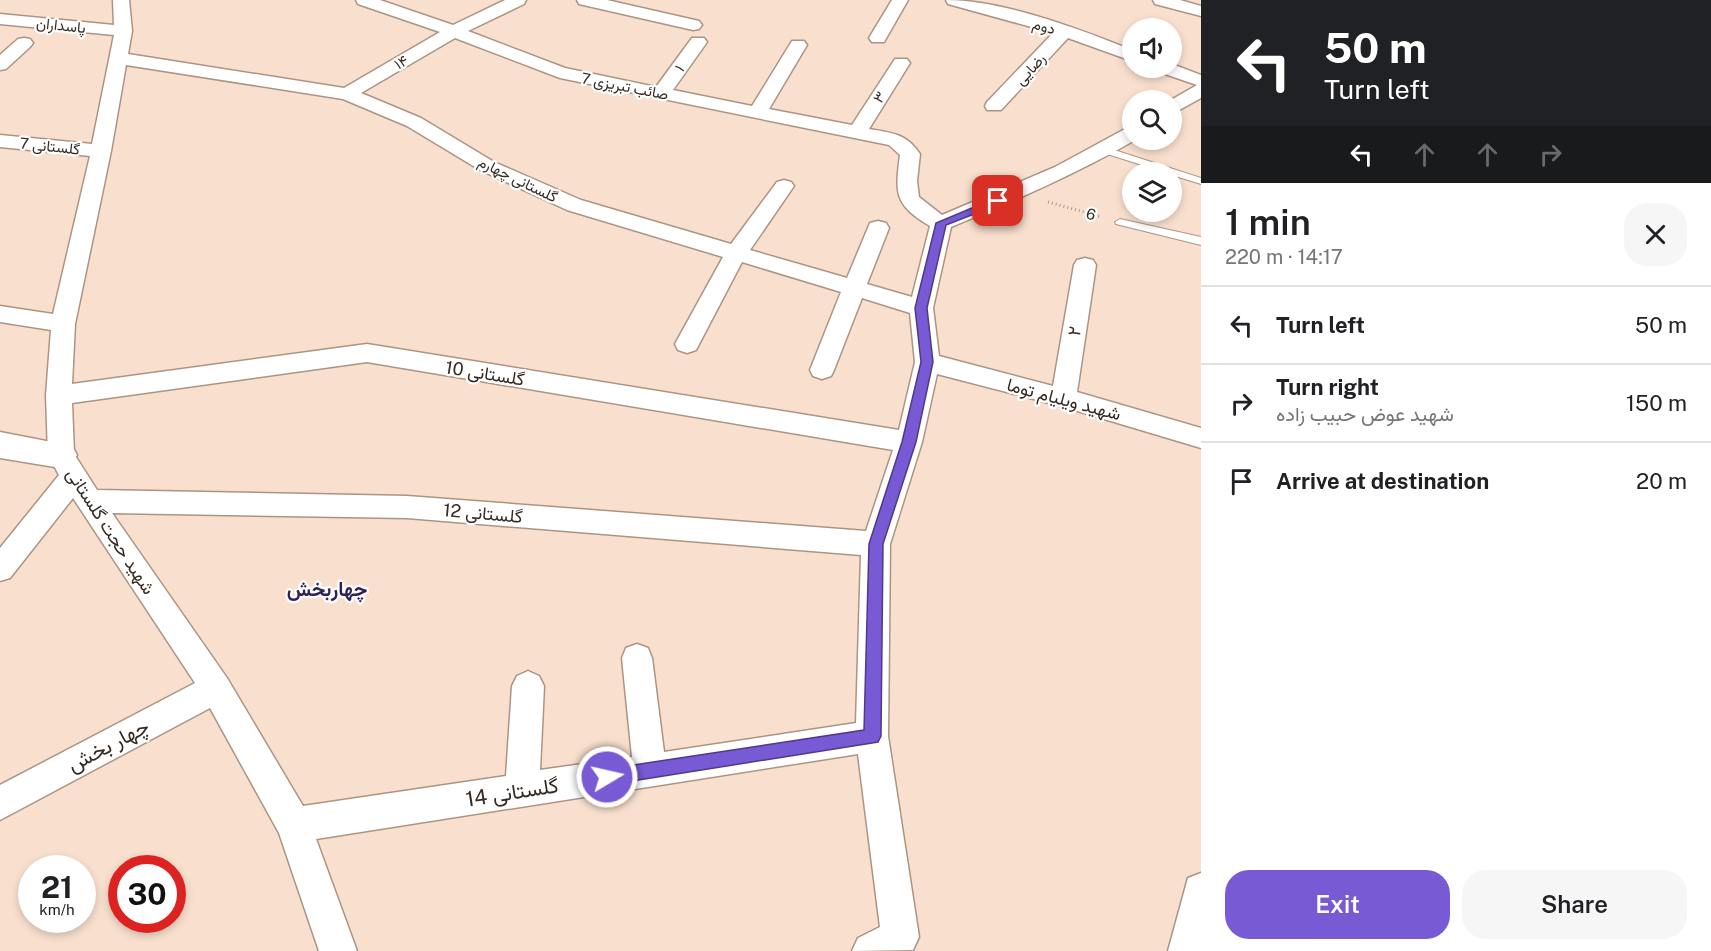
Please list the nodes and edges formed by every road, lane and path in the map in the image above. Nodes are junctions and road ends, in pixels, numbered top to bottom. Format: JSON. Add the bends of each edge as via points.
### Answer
{"nodes":[{"id":1,"x":121,"y":0,"type":"edge"},
{"id":2,"x":364,"y":0,"type":"edge"},
{"id":3,"x":518,"y":0,"type":"edge"},
{"id":4,"x":585,"y":0,"type":"edge"},
{"id":5,"x":900,"y":0,"type":"edge"},
{"id":6,"x":954,"y":0,"type":"edge"},
{"id":7,"x":1028,"y":0,"type":"edge"},
{"id":8,"x":1161,"y":0,"type":"edge"},
{"id":9,"x":1201,"y":11,"type":"edge"},
{"id":10,"x":1009,"y":16,"type":"junction"},
{"id":11,"x":0,"y":19,"type":"edge"},
{"id":12,"x":454,"y":31,"type":"junction"},
{"id":13,"x":1065,"y":31,"type":"junction"},
{"id":14,"x":123,"y":32,"type":"junction"},
{"id":15,"x":878,"y":38,"type":"dead end"},
{"id":16,"x":24,"y":43,"type":"dead end"},
{"id":17,"x":798,"y":45,"type":"dead end"},
{"id":18,"x":1122,"y":52,"type":"edge"},
{"id":19,"x":117,"y":58,"type":"junction"},
{"id":20,"x":901,"y":63,"type":"dead end"},
{"id":21,"x":0,"y":65,"type":"edge"},
{"id":22,"x":1182,"y":74,"type":"edge"},
{"id":23,"x":1198,"y":80,"type":"edge"},
{"id":24,"x":660,"y":93,"type":"junction"},
{"id":25,"x":347,"y":94,"type":"junction"},
{"id":26,"x":1182,"y":97,"type":"edge"},
{"id":27,"x":994,"y":106,"type":"dead end"},
{"id":28,"x":758,"y":111,"type":"junction"},
{"id":29,"x":856,"y":132,"type":"junction"},
{"id":30,"x":1122,"y":139,"type":"edge"},
{"id":31,"x":0,"y":141,"type":"edge"},
{"id":32,"x":1105,"y":150,"type":"junction"},
{"id":33,"x":101,"y":151,"type":"junction"},
{"id":34,"x":1201,"y":181,"type":"edge"},
{"id":35,"x":784,"y":186,"type":"dead end"},
{"id":36,"x":1017,"y":193,"type":"junction"},
{"id":37,"x":1120,"y":222,"type":"joint"},
{"id":38,"x":941,"y":223,"type":"junction"},
{"id":39,"x":878,"y":228,"type":"dead end"},
{"id":40,"x":1201,"y":241,"type":"edge"},
{"id":41,"x":736,"y":254,"type":"junction"},
{"id":42,"x":1085,"y":265,"type":"dead end"},
{"id":43,"x":854,"y":288,"type":"junction"},
{"id":44,"x":921,"y":308,"type":"junction"},
{"id":45,"x":0,"y":314,"type":"edge"},
{"id":46,"x":63,"y":324,"type":"junction"},
{"id":47,"x":687,"y":344,"type":"dead end"},
{"id":48,"x":927,"y":362,"type":"junction"},
{"id":49,"x":822,"y":370,"type":"dead end"},
{"id":50,"x":59,"y":395,"type":"junction"},
{"id":51,"x":1064,"y":398,"type":"junction"},
{"id":52,"x":1201,"y":438,"type":"edge"},
{"id":53,"x":909,"y":442,"type":"junction"},
{"id":54,"x":0,"y":445,"type":"edge"},
{"id":55,"x":68,"y":466,"type":"junction"},
{"id":56,"x":88,"y":501,"type":"junction"},
{"id":57,"x":876,"y":544,"type":"junction"},
{"id":58,"x":0,"y":569,"type":"edge"},
{"id":59,"x":637,"y":658,"type":"dead end"},
{"id":60,"x":528,"y":686,"type":"dead end"},
{"id":61,"x":216,"y":688,"type":"junction"},
{"id":62,"x":872,"y":736,"type":"junction"},
{"id":63,"x":650,"y":770,"type":"junction"},
{"id":64,"x":522,"y":790,"type":"junction"},
{"id":65,"x":0,"y":803,"type":"edge"},
{"id":66,"x":294,"y":825,"type":"junction"},
{"id":67,"x":1201,"y":891,"type":"edge"},
{"id":68,"x":895,"y":946,"type":"edge"},
{"id":69,"x":338,"y":951,"type":"edge"},
{"id":70,"x":1187,"y":951,"type":"edge"}],
"edges":[{"from":1,"to":14,"type":"street","name":"شهید حجت گلستانی"},
{"from":2,"to":12,"type":"street","name":"صائب تبریزی 7"},
{"from":3,"to":12,"type":"street","name":"۱۴"},
{"from":4,"to":24,"type":"street","name":"۱","via":[[695,33]]},
{"from":5,"to":15,"type":"street"},
{"from":6,"to":10,"type":"street","name":"دوم"},
{"from":7,"to":10,"type":"street"},
{"from":8,"to":9,"type":"street"},
{"from":10,"to":13,"type":"street","name":"دوم"},
{"from":11,"to":14,"type":"street","name":"پاسداران"},
{"from":12,"to":24,"type":"street","name":"صائب تبریزی 7","via":[[560,73]]},
{"from":12,"to":25,"type":"street","name":"۱۴"},
{"from":13,"to":18,"type":"street","name":"دوم"},
{"from":13,"to":27,"type":"street","name":"رضایی"},
{"from":14,"to":19,"type":"street","name":"شهید حجت گلستانی"},
{"from":16,"to":21,"type":"street"},
{"from":17,"to":28,"type":"street"},
{"from":19,"to":25,"type":"street","name":"گلستانی چهارم"},
{"from":19,"to":33,"type":"street","name":"شهید حجت گلستانی"},
{"from":20,"to":29,"type":"street","name":"۳"},
{"from":22,"to":23,"type":"street"},
{"from":23,"to":26,"type":"street"},
{"from":24,"to":28,"type":"street","name":"صائب تبریزی 7"},
{"from":25,"to":41,"type":"street","name":"گلستانی چهارم","via":[[414,122],[488,166],[574,206]]},
{"from":28,"to":29,"type":"street","name":"صائب تبریزی 7"},
{"from":29,"to":38,"type":"street","name":"صائب تبریزی 7","via":[[896,140],[910,154],[906,195],[914,208]]},
{"from":30,"to":32,"type":"street"},
{"from":31,"to":33,"type":"street","name":"گلستانی 7"},
{"from":32,"to":34,"type":"lane"},
{"from":32,"to":36,"type":"street"},
{"from":33,"to":46,"type":"street","name":"شهید حجت گلستانی"},
{"from":35,"to":41,"type":"street"},
{"from":36,"to":37,"type":"path","name":"6"},
{"from":36,"to":38,"type":"street"},
{"from":37,"to":40,"type":"lane","name":"6"},
{"from":38,"to":44,"type":"street"},
{"from":39,"to":43,"type":"street"},
{"from":41,"to":43,"type":"street","name":"گلستانی چهارم"},
{"from":41,"to":47,"type":"street"},
{"from":42,"to":51,"type":"street","name":"۲"},
{"from":43,"to":44,"type":"street","name":"گلستانی چهارم"},
{"from":43,"to":49,"type":"street"},
{"from":44,"to":48,"type":"street"},
{"from":45,"to":46,"type":"street"},
{"from":46,"to":50,"type":"street","name":"شهید حجت گلستانی"},
{"from":48,"to":51,"type":"street","name":"شهید ویلیام توما"},
{"from":48,"to":53,"type":"street"},
{"from":50,"to":53,"type":"street","name":"گلستانی 10","via":[[368,353]]},
{"from":50,"to":55,"type":"street","name":"شهید حجت گلستانی"},
{"from":51,"to":52,"type":"street","name":"شهید ویلیام توما"},
{"from":53,"to":57,"type":"street"},
{"from":54,"to":55,"type":"street"},
{"from":55,"to":56,"type":"street","name":"شهید حجت گلستانی"},
{"from":55,"to":58,"type":"street"},
{"from":56,"to":57,"type":"street","name":"گلستانی 12","via":[[407,507]]},
{"from":56,"to":61,"type":"street","name":"شهید حجت گلستانی"},
{"from":57,"to":62,"type":"street"},
{"from":59,"to":63,"type":"street"},
{"from":60,"to":64,"type":"street"},
{"from":61,"to":65,"type":"street","name":"چهار بخش"},
{"from":61,"to":66,"type":"street","name":"شهید حجت گلستانی"},
{"from":62,"to":63,"type":"street","name":"گلستانی 14"},
{"from":62,"to":68,"type":"street"},
{"from":63,"to":64,"type":"street","name":"گلستانی 14"},
{"from":64,"to":66,"type":"street","name":"گلستانی 14"},
{"from":66,"to":69,"type":"street","name":"شهید حجت گلستانی"},
{"from":67,"to":70,"type":"street"}]}
